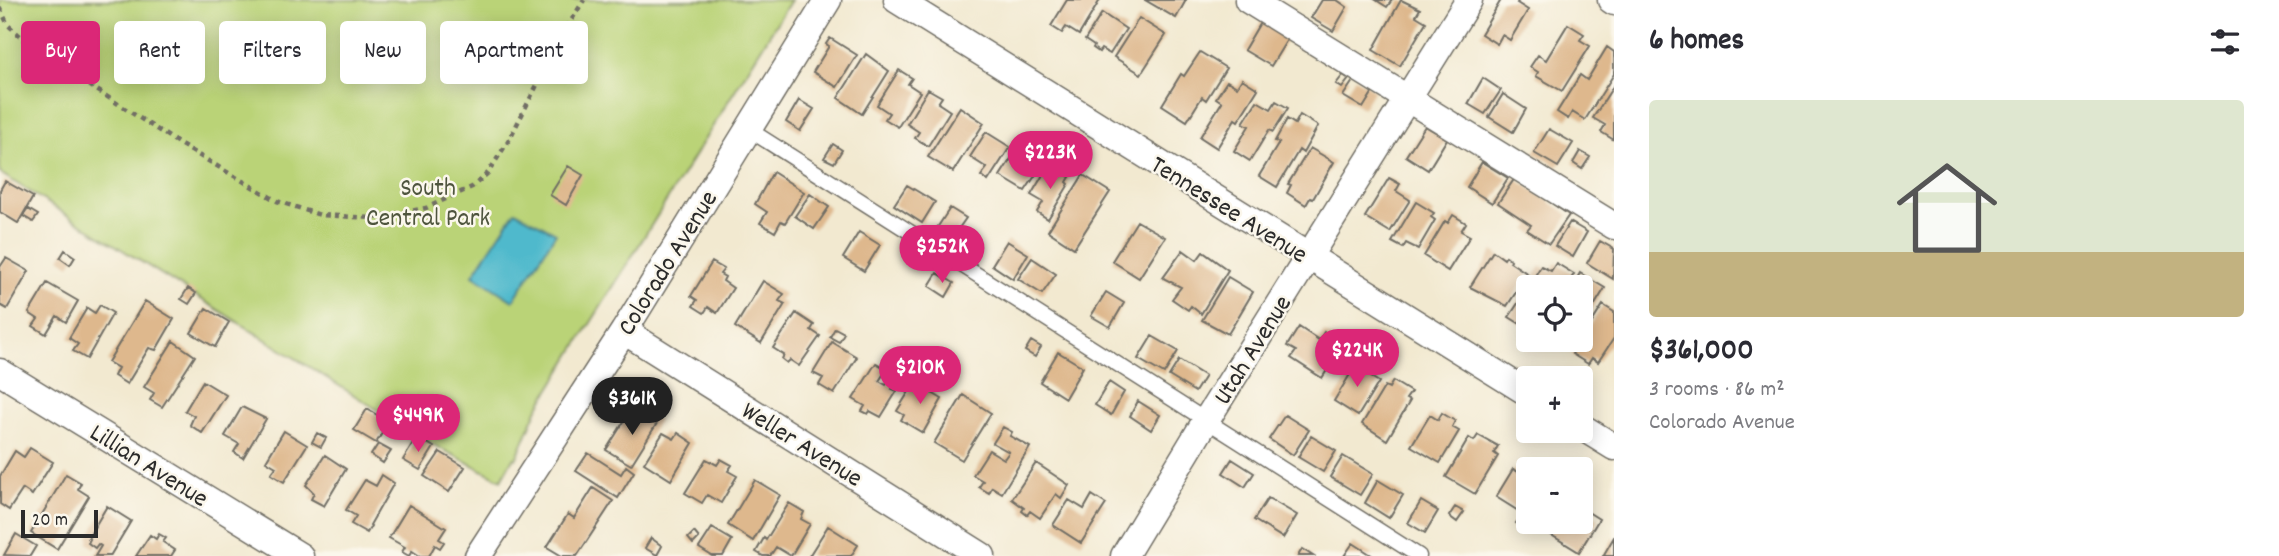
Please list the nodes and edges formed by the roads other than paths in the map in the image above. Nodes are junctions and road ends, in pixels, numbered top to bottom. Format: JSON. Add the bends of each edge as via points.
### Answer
{"nodes":[{"id":1,"x":828,"y":0,"type":"edge"},
{"id":2,"x":897,"y":0,"type":"edge"},
{"id":3,"x":1248,"y":0,"type":"edge"},
{"id":4,"x":1469,"y":0,"type":"edge"},
{"id":5,"x":1407,"y":98,"type":"junction"},
{"id":6,"x":748,"y":129,"type":"junction"},
{"id":7,"x":1614,"y":226,"type":"edge"},
{"id":8,"x":1308,"y":257,"type":"junction"},
{"id":9,"x":624,"y":331,"type":"junction"},
{"id":10,"x":0,"y":372,"type":"edge"},
{"id":11,"x":1516,"y":386,"type":"edge"},
{"id":12,"x":1206,"y":421,"type":"junction"},
{"id":13,"x":1593,"y":434,"type":"edge"},
{"id":14,"x":1614,"y":447,"type":"edge"},
{"id":15,"x":300,"y":556,"type":"edge"},
{"id":16,"x":478,"y":556,"type":"edge"},
{"id":17,"x":982,"y":556,"type":"edge"},
{"id":18,"x":1124,"y":556,"type":"edge"},
{"id":19,"x":1419,"y":556,"type":"edge"}],
"edges":[{"from":1,"to":6,"type":"street","name":"Colorado Avenue"},
{"from":2,"to":8,"type":"street","name":"Tennessee Avenue"},
{"from":3,"to":5,"type":"street"},
{"from":4,"to":5,"type":"street","name":"Utah Avenue"},
{"from":5,"to":7,"type":"street"},
{"from":5,"to":8,"type":"street","name":"Utah Avenue"},
{"from":6,"to":9,"type":"street","name":"Colorado Avenue"},
{"from":6,"to":12,"type":"lane"},
{"from":8,"to":11,"type":"street","name":"Tennessee Avenue"},
{"from":8,"to":12,"type":"street","name":"Utah Avenue"},
{"from":9,"to":16,"type":"street","name":"Colorado Avenue"},
{"from":9,"to":17,"type":"street","name":"Weller Avenue"},
{"from":10,"to":15,"type":"street","name":"Lillian Avenue"},
{"from":12,"to":18,"type":"street","name":"Utah Avenue"},
{"from":12,"to":19,"type":"lane"},
{"from":13,"to":14,"type":"street"}]}
